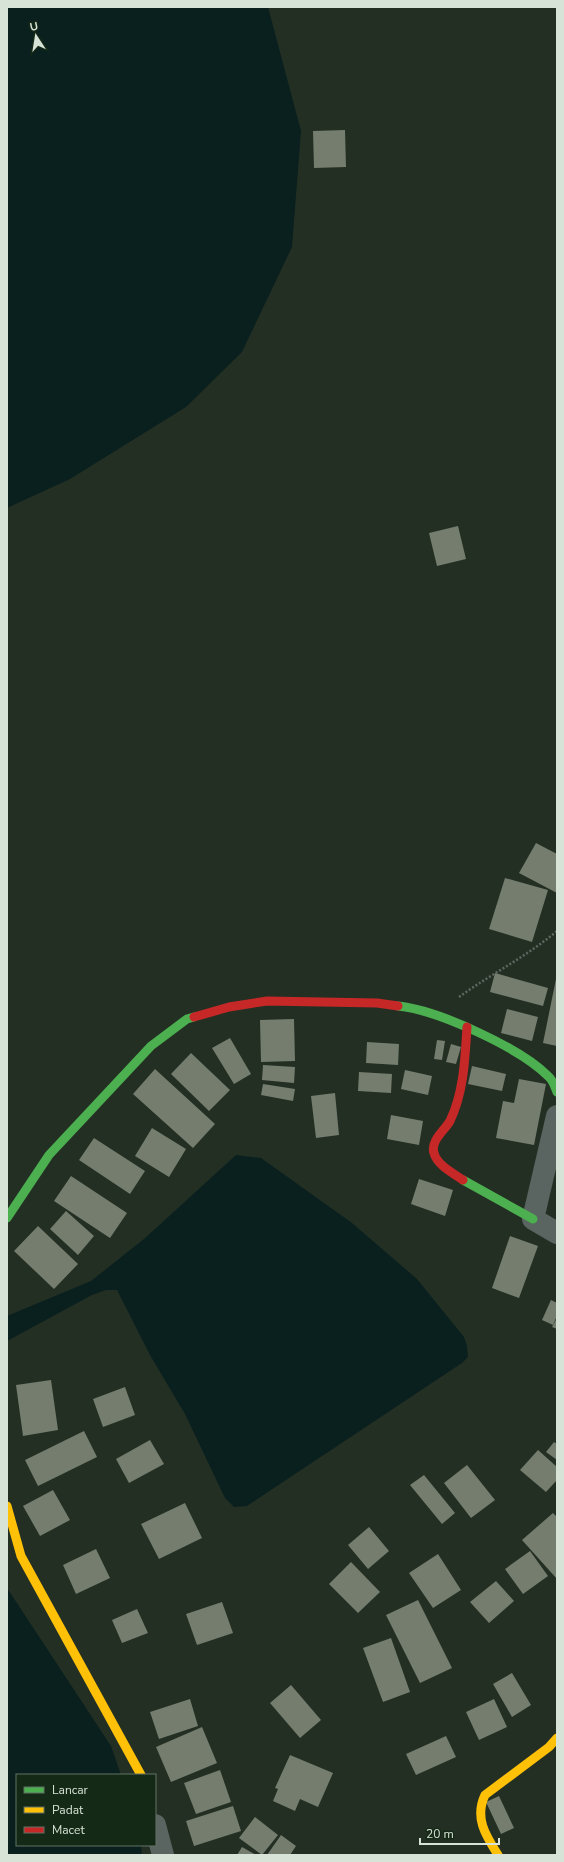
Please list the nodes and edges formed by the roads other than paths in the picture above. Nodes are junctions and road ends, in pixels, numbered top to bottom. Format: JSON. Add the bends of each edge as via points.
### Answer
{"nodes":[{"id":1,"x":467,"y":1027,"type":"junction"},
{"id":2,"x":557,"y":1092,"type":"edge"},
{"id":3,"x":557,"y":1116,"type":"edge"},
{"id":4,"x":7,"y":1218,"type":"edge"},
{"id":5,"x":533,"y":1219,"type":"junction"},
{"id":6,"x":557,"y":1233,"type":"edge"},
{"id":7,"x":7,"y":1506,"type":"edge"},
{"id":8,"x":557,"y":1738,"type":"edge"},
{"id":9,"x":140,"y":1774,"type":"edge"},
{"id":10,"x":156,"y":1829,"type":"edge"},
{"id":11,"x":163,"y":1855,"type":"edge"},
{"id":12,"x":498,"y":1855,"type":"edge"}],
"edges":[{"from":1,"to":2,"type":"street","via":[[537,1066],[550,1077]]},
{"from":1,"to":4,"type":"street","via":[[436,1014],[410,1007],[377,1004],[267,1001],[229,1007],[187,1019],[151,1046],[50,1155]]},
{"from":1,"to":5,"type":"street","via":[[465,1062],[454,1108],[435,1142],[434,1154],[445,1168]]},
{"from":3,"to":5,"type":"street"},
{"from":5,"to":6,"type":"street"},
{"from":7,"to":9,"type":"street","via":[[21,1556]]},
{"from":8,"to":12,"type":"street","via":[[485,1795],[480,1802],[480,1820]]},
{"from":10,"to":11,"type":"street"}]}
